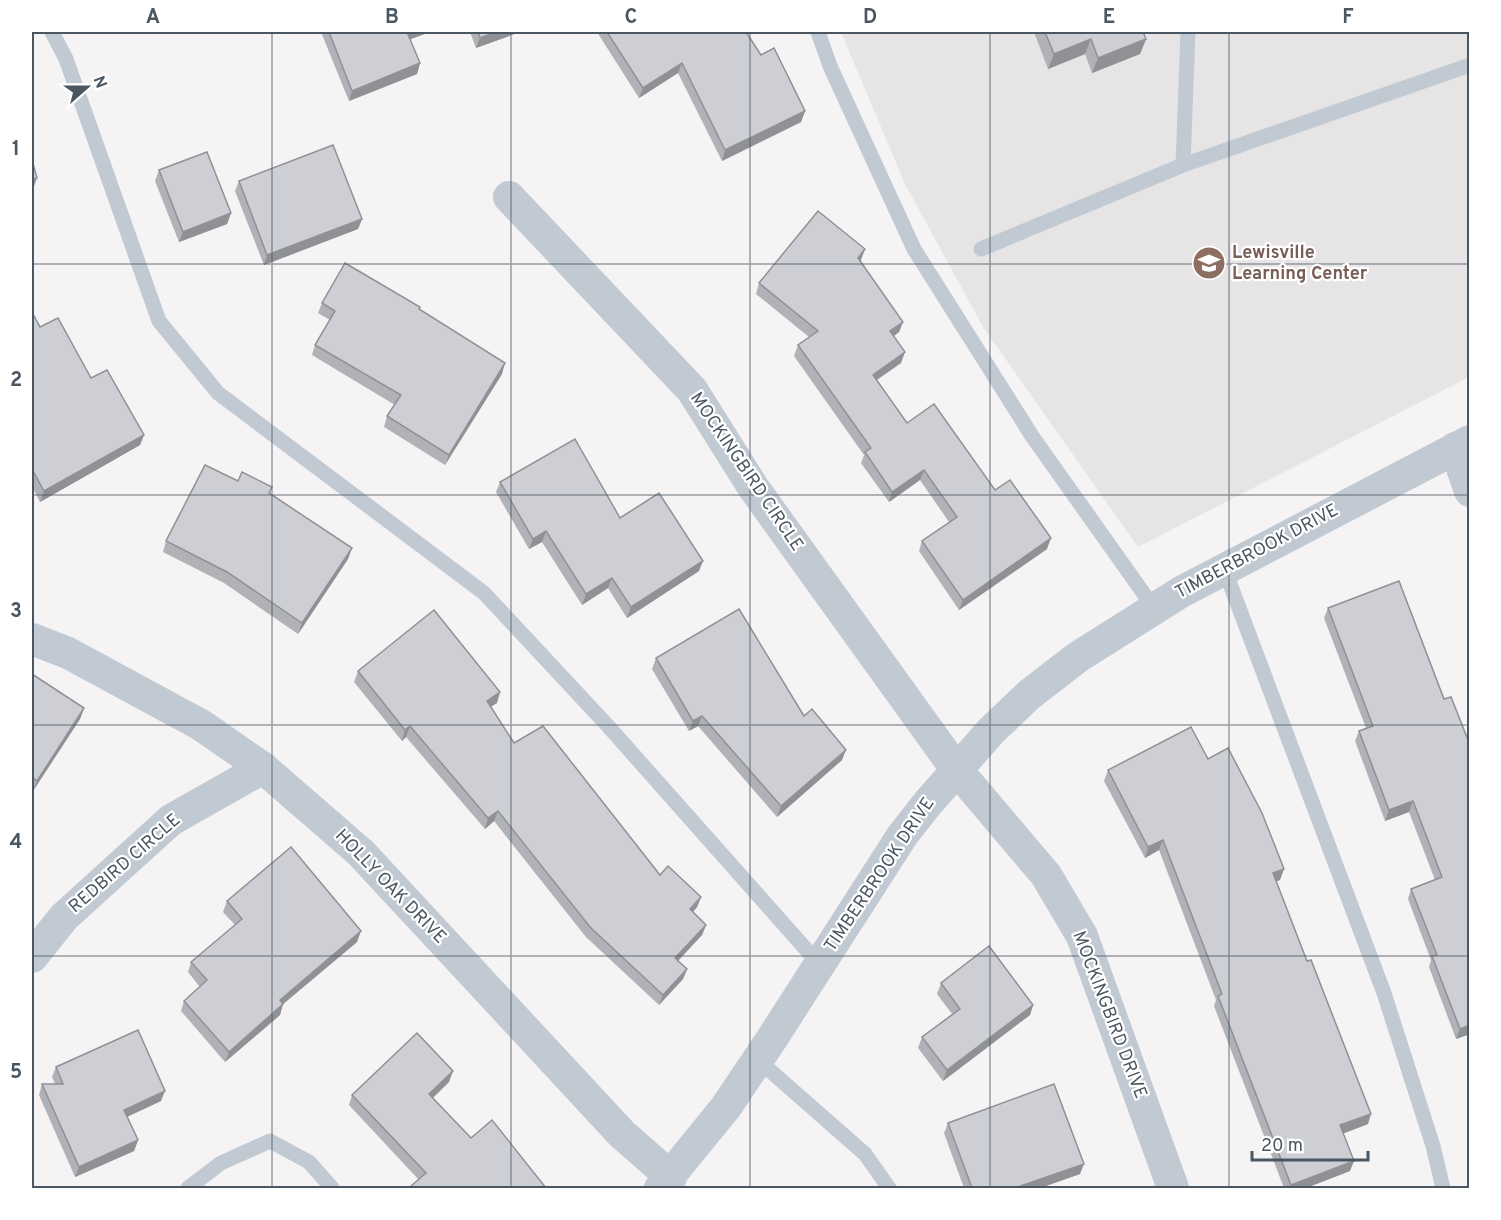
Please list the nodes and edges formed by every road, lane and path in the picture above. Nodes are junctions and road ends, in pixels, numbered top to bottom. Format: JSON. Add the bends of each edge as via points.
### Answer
{"nodes":[{"id":1,"x":52,"y":32,"type":"edge"},
{"id":2,"x":818,"y":32,"type":"edge"},
{"id":3,"x":1188,"y":32,"type":"edge"},
{"id":4,"x":1470,"y":65,"type":"edge"},
{"id":5,"x":1183,"y":165,"type":"junction"},
{"id":6,"x":509,"y":197,"type":"dead end"},
{"id":7,"x":981,"y":249,"type":"dead end"},
{"id":8,"x":1462,"y":445,"type":"edge"},
{"id":9,"x":1470,"y":491,"type":"edge"},
{"id":10,"x":1224,"y":568,"type":"junction"},
{"id":11,"x":1155,"y":608,"type":"junction"},
{"id":12,"x":32,"y":639,"type":"edge"},
{"id":13,"x":262,"y":768,"type":"junction"},
{"id":14,"x":956,"y":769,"type":"junction"},
{"id":15,"x":32,"y":957,"type":"edge"},
{"id":16,"x":820,"y":965,"type":"junction"},
{"id":17,"x":758,"y":1060,"type":"junction"},
{"id":18,"x":666,"y":1183,"type":"edge"},
{"id":19,"x":188,"y":1188,"type":"edge"},
{"id":20,"x":332,"y":1188,"type":"edge"},
{"id":21,"x":890,"y":1188,"type":"edge"},
{"id":22,"x":1173,"y":1188,"type":"edge"},
{"id":23,"x":1443,"y":1188,"type":"edge"}],
"edges":[{"from":1,"to":16,"type":"lane","via":[[66,59],[159,321],[218,393],[484,593]]},
{"from":2,"to":11,"type":"lane","via":[[914,249],[1032,436]]},
{"from":3,"to":5,"type":"lane"},
{"from":4,"to":5,"type":"lane"},
{"from":5,"to":7,"type":"lane"},
{"from":6,"to":14,"type":"street","name":"MOCKINGBIRD CIRCLE","via":[[692,390],[753,487]]},
{"from":8,"to":9,"type":"street"},
{"from":8,"to":10,"type":"street","name":"TIMBERBROOK DRIVE"},
{"from":10,"to":11,"type":"street","name":"TIMBERBROOK DRIVE"},
{"from":10,"to":23,"type":"lane","via":[[1384,993]]},
{"from":11,"to":14,"type":"street","name":"TIMBERBROOK DRIVE","via":[[1078,657],[1030,694]]},
{"from":12,"to":13,"type":"street","name":"HOLLY OAK DRIVE","via":[[68,653],[201,725]]},
{"from":13,"to":15,"type":"street","name":"REDBIRD CIRCLE","via":[[171,820],[64,917]]},
{"from":13,"to":18,"type":"street","name":"HOLLY OAK DRIVE","via":[[361,853]]},
{"from":14,"to":16,"type":"street","name":"TIMBERBROOK DRIVE","via":[[902,836]]},
{"from":14,"to":22,"type":"street","name":"MOCKINGBIRD DRIVE","via":[[1046,875],[1082,936]]},
{"from":16,"to":17,"type":"street","name":"TIMBERBROOK DRIVE"},
{"from":17,"to":18,"type":"street","name":"TIMBERBROOK DRIVE"},
{"from":17,"to":21,"type":"lane","via":[[865,1154]]},
{"from":19,"to":20,"type":"lane","via":[[221,1163],[270,1141],[309,1162]]}]}
